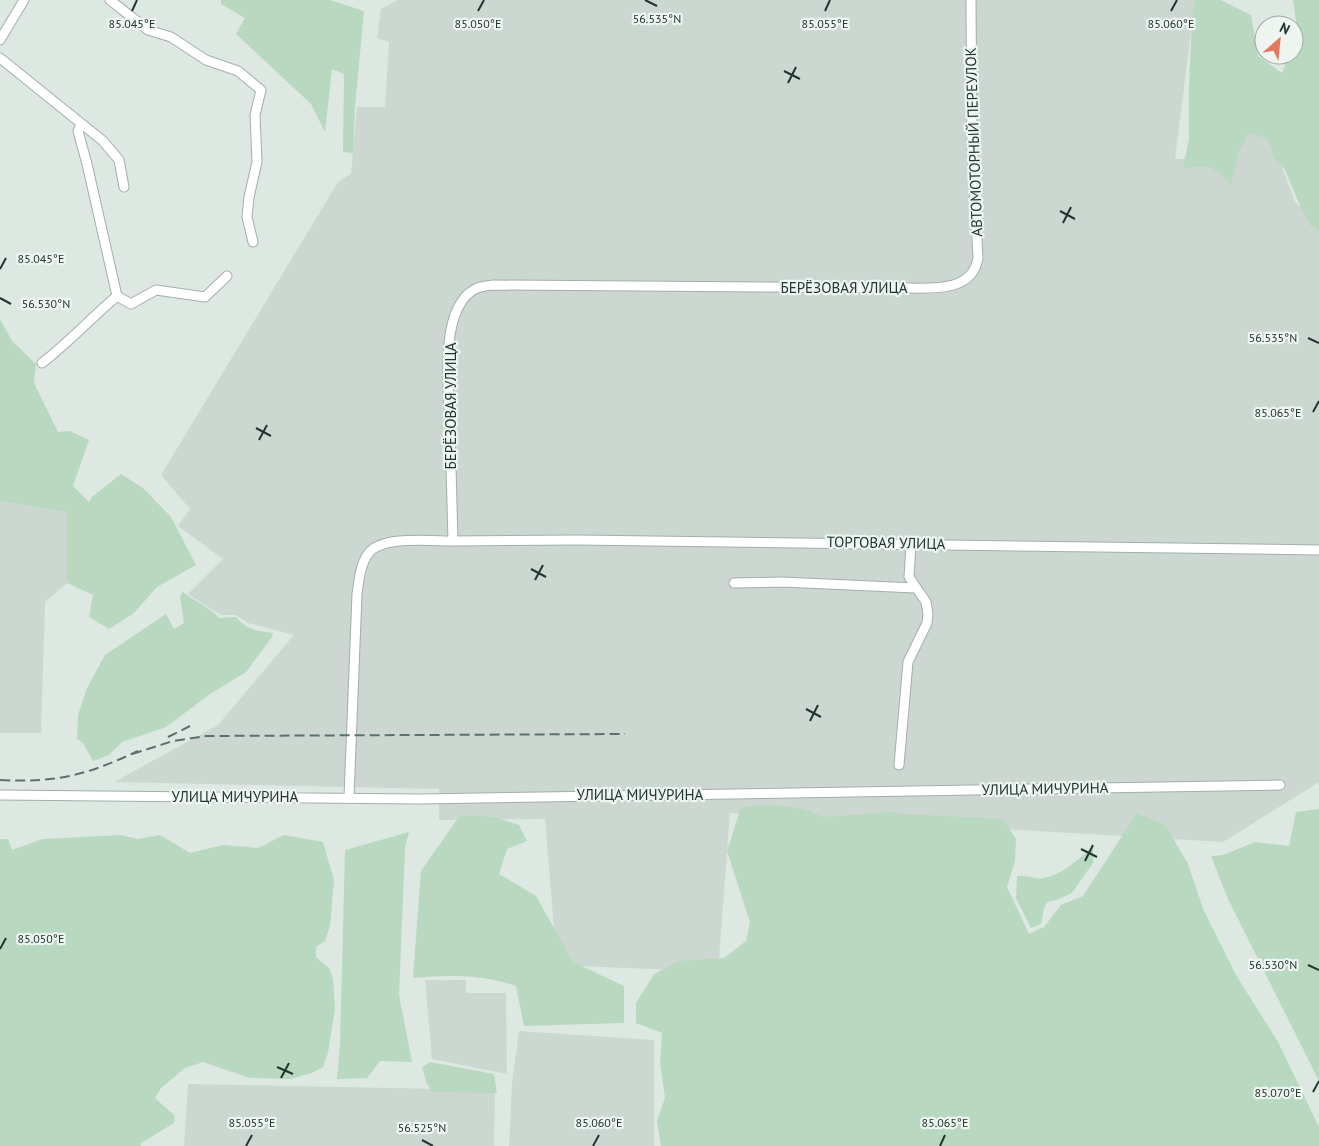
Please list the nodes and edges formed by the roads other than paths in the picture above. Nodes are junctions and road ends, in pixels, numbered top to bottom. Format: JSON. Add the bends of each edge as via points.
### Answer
{"nodes":[{"id":1,"x":24,"y":0,"type":"edge"},
{"id":2,"x":110,"y":0,"type":"edge"},
{"id":3,"x":971,"y":0,"type":"edge"},
{"id":4,"x":0,"y":40,"type":"edge"},
{"id":5,"x":0,"y":58,"type":"edge"},
{"id":6,"x":81,"y":125,"type":"junction"},
{"id":7,"x":124,"y":187,"type":"dead end"},
{"id":8,"x":253,"y":242,"type":"dead end"},
{"id":9,"x":227,"y":276,"type":"dead end"},
{"id":10,"x":967,"y":281,"type":"joint"},
{"id":11,"x":117,"y":296,"type":"junction"},
{"id":12,"x":42,"y":364,"type":"dead end"},
{"id":13,"x":453,"y":541,"type":"junction"},
{"id":14,"x":911,"y":544,"type":"junction"},
{"id":15,"x":1319,"y":550,"type":"edge"},
{"id":16,"x":734,"y":583,"type":"dead end"},
{"id":17,"x":915,"y":588,"type":"junction"},
{"id":18,"x":898,"y":765,"type":"dead end"},
{"id":19,"x":1280,"y":785,"type":"dead end"},
{"id":20,"x":0,"y":795,"type":"edge"},
{"id":21,"x":350,"y":797,"type":"junction"}],
"edges":[{"from":1,"to":4,"type":"street"},
{"from":2,"to":8,"type":"street","via":[[148,30],[171,37],[206,60],[238,71],[261,90],[255,115],[257,162],[247,217]]},
{"from":3,"to":10,"type":"street","name":"АВТОМОТОРНЫЙ ПЕРЕУЛОК","via":[[972,150],[978,258],[976,268]]},
{"from":5,"to":6,"type":"street"},
{"from":6,"to":7,"type":"street","via":[[103,141],[119,160]]},
{"from":6,"to":11,"type":"street","via":[[78,131]]},
{"from":9,"to":11,"type":"street","via":[[205,297],[156,290],[131,304]]},
{"from":10,"to":13,"type":"street","name":"БЕРЁЗОВАЯ УЛИЦА","via":[[953,285],[894,288],[493,285],[474,289],[459,306],[450,339]]},
{"from":11,"to":12,"type":"street"},
{"from":13,"to":14,"type":"street","name":"ТОРГОВАЯ УЛИЦА"},
{"from":13,"to":21,"type":"street","via":[[388,542],[376,546],[365,560],[357,594]]},
{"from":14,"to":15,"type":"street","name":"ТОРГОВАЯ УЛИЦА"},
{"from":14,"to":17,"type":"street","via":[[909,577]]},
{"from":16,"to":17,"type":"street"},
{"from":17,"to":18,"type":"street","via":[[926,602],[928,614],[927,623],[908,662]]},
{"from":19,"to":21,"type":"street","name":"УЛИЦА МИЧУРИНА","via":[[700,796]]},
{"from":20,"to":21,"type":"street","name":"УЛИЦА МИЧУРИНА"}]}
